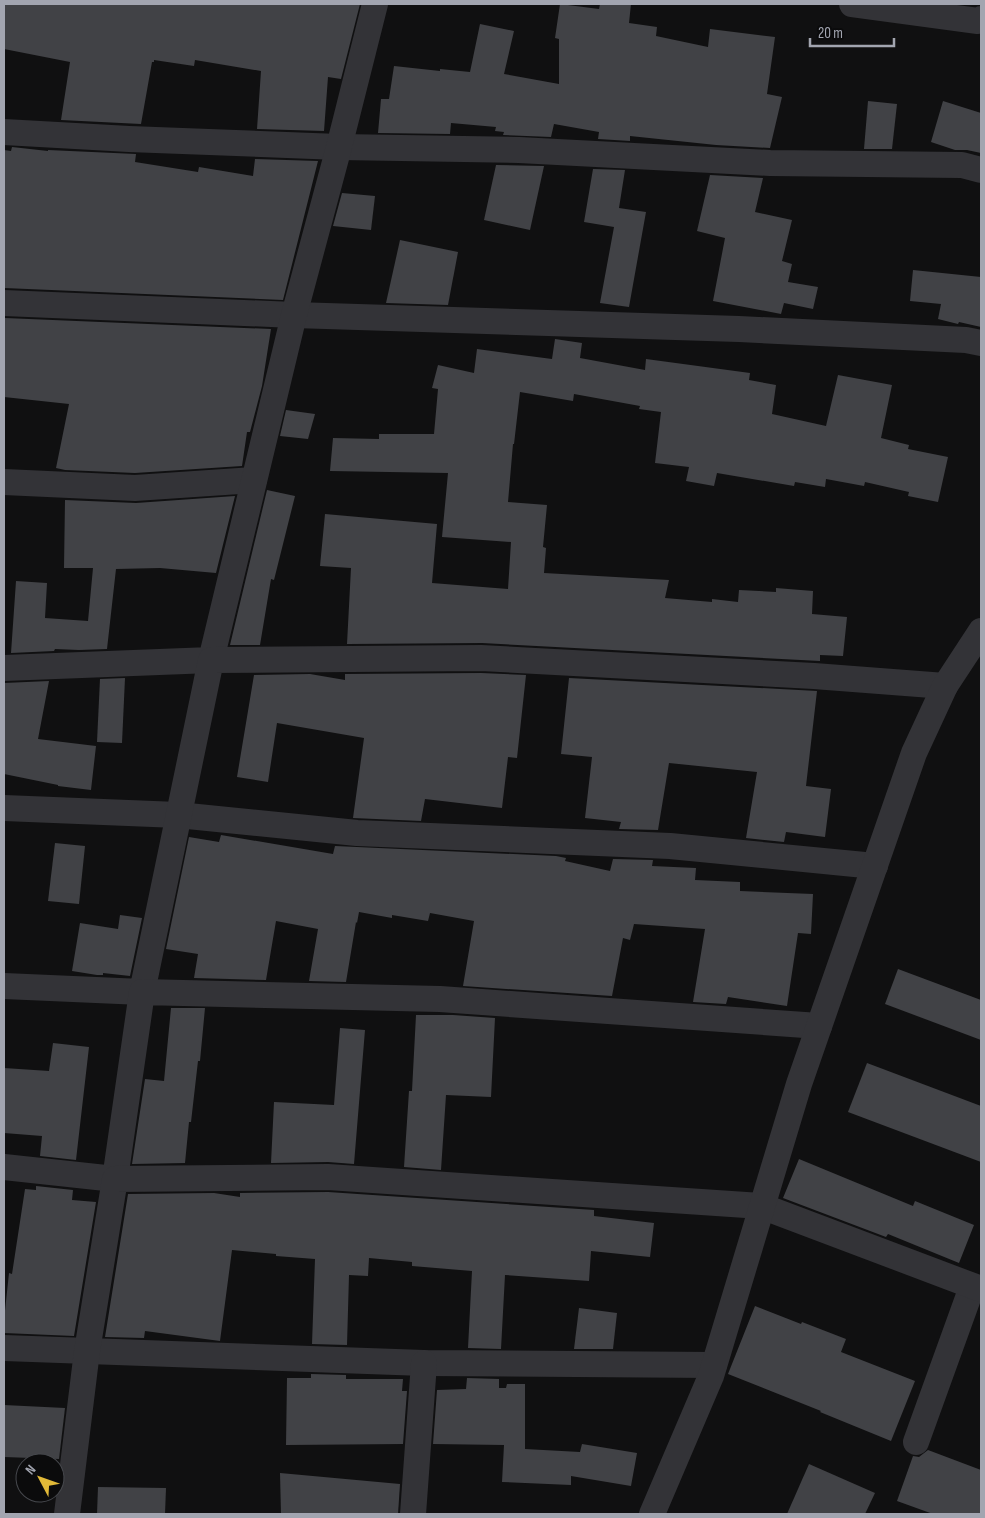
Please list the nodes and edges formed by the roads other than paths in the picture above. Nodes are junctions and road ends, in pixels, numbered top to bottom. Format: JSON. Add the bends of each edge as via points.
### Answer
{"nodes":[{"id":1,"x":376,"y":4,"type":"edge"},
{"id":2,"x":852,"y":4,"type":"edge"},
{"id":3,"x":981,"y":19,"type":"edge"},
{"id":4,"x":4,"y":132,"type":"edge"},
{"id":5,"x":339,"y":147,"type":"junction"},
{"id":6,"x":981,"y":170,"type":"edge"},
{"id":7,"x":4,"y":303,"type":"edge"},
{"id":8,"x":294,"y":315,"type":"junction"},
{"id":9,"x":981,"y":343,"type":"edge"},
{"id":10,"x":254,"y":480,"type":"junction"},
{"id":11,"x":4,"y":482,"type":"edge"},
{"id":12,"x":981,"y":631,"type":"edge"},
{"id":13,"x":211,"y":660,"type":"junction"},
{"id":14,"x":4,"y":668,"type":"edge"},
{"id":15,"x":944,"y":686,"type":"junction"},
{"id":16,"x":4,"y":808,"type":"edge"},
{"id":17,"x":178,"y":815,"type":"junction"},
{"id":18,"x":875,"y":866,"type":"junction"},
{"id":19,"x":4,"y":986,"type":"edge"},
{"id":20,"x":142,"y":992,"type":"junction"},
{"id":21,"x":819,"y":1026,"type":"junction"},
{"id":22,"x":4,"y":1167,"type":"edge"},
{"id":23,"x":115,"y":1178,"type":"junction"},
{"id":24,"x":761,"y":1206,"type":"junction"},
{"id":25,"x":977,"y":1288,"type":"edge"},
{"id":26,"x":4,"y":1348,"type":"edge"},
{"id":27,"x":87,"y":1351,"type":"junction"},
{"id":28,"x":424,"y":1363,"type":"junction"},
{"id":29,"x":714,"y":1365,"type":"junction"},
{"id":30,"x":916,"y":1442,"type":"dead end"},
{"id":31,"x":67,"y":1514,"type":"edge"},
{"id":32,"x":413,"y":1514,"type":"edge"},
{"id":33,"x":652,"y":1514,"type":"edge"}],
"edges":[{"from":1,"to":5,"type":"street"},
{"from":2,"to":3,"type":"street"},
{"from":4,"to":5,"type":"street"},
{"from":5,"to":6,"type":"street","via":[[519,150],[770,163],[962,166]]},
{"from":5,"to":8,"type":"street"},
{"from":7,"to":8,"type":"street"},
{"from":8,"to":9,"type":"street","via":[[739,328]]},
{"from":8,"to":10,"type":"street"},
{"from":10,"to":11,"type":"street","via":[[135,488]]},
{"from":10,"to":13,"type":"street"},
{"from":12,"to":15,"type":"street"},
{"from":13,"to":14,"type":"street"},
{"from":13,"to":15,"type":"street","via":[[481,658]]},
{"from":13,"to":17,"type":"street"},
{"from":15,"to":18,"type":"street","via":[[914,752]]},
{"from":16,"to":17,"type":"street"},
{"from":17,"to":18,"type":"street","via":[[357,832],[670,846]]},
{"from":17,"to":20,"type":"street"},
{"from":18,"to":21,"type":"street"},
{"from":19,"to":20,"type":"street"},
{"from":20,"to":21,"type":"street","via":[[440,999]]},
{"from":20,"to":23,"type":"street"},
{"from":21,"to":24,"type":"street"},
{"from":22,"to":23,"type":"street"},
{"from":23,"to":24,"type":"street","via":[[328,1177]]},
{"from":23,"to":27,"type":"street"},
{"from":24,"to":25,"type":"street"},
{"from":24,"to":29,"type":"street"},
{"from":25,"to":30,"type":"street"},
{"from":26,"to":27,"type":"street"},
{"from":27,"to":28,"type":"street"},
{"from":27,"to":31,"type":"street"},
{"from":28,"to":29,"type":"street"},
{"from":28,"to":32,"type":"street"},
{"from":29,"to":33,"type":"street"}]}
